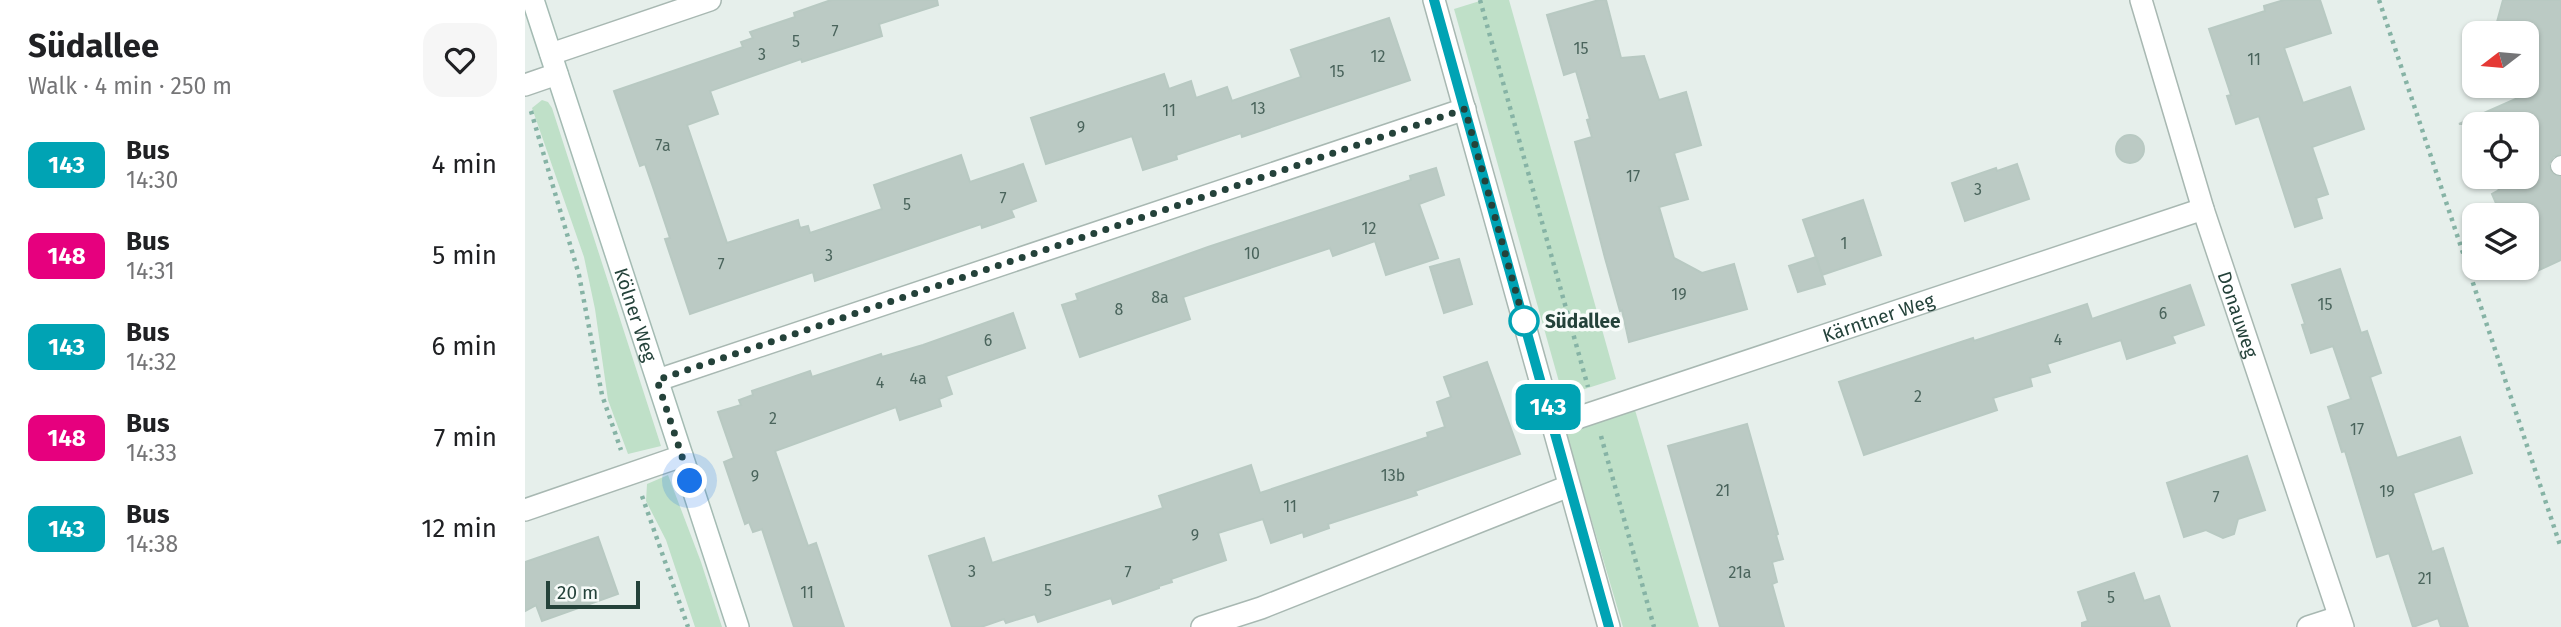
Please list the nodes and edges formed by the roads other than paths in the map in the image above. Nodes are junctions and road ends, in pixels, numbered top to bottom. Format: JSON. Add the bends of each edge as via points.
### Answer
{"nodes":[{"id":1,"x":533,"y":0,"type":"edge"},
{"id":2,"x":710,"y":0,"type":"edge"},
{"id":3,"x":1434,"y":0,"type":"edge"},
{"id":4,"x":2141,"y":0,"type":"edge"},
{"id":5,"x":554,"y":64,"type":"junction"},
{"id":6,"x":525,"y":85,"type":"edge"},
{"id":7,"x":1465,"y":109,"type":"junction"},
{"id":8,"x":2203,"y":209,"type":"junction"},
{"id":9,"x":657,"y":380,"type":"junction"},
{"id":10,"x":1553,"y":426,"type":"junction"},
{"id":11,"x":682,"y":456,"type":"junction"},
{"id":12,"x":1569,"y":486,"type":"junction"},
{"id":13,"x":525,"y":510,"type":"edge"},
{"id":14,"x":2341,"y":622,"type":"edge"},
{"id":15,"x":738,"y":627,"type":"edge"},
{"id":16,"x":1202,"y":627,"type":"edge"},
{"id":17,"x":1609,"y":627,"type":"edge"},
{"id":18,"x":2308,"y":627,"type":"edge"}],
"edges":[{"from":1,"to":5,"type":"street","name":"Kölner Weg"},
{"from":2,"to":5,"type":"street"},
{"from":3,"to":7,"type":"street"},
{"from":4,"to":8,"type":"street","name":"Donauweg"},
{"from":5,"to":6,"type":"street"},
{"from":5,"to":9,"type":"street","name":"Kölner Weg"},
{"from":7,"to":9,"type":"street"},
{"from":7,"to":10,"type":"street"},
{"from":8,"to":10,"type":"street","name":"Kärntner Weg"},
{"from":8,"to":14,"type":"street","name":"Donauweg"},
{"from":9,"to":11,"type":"street","name":"Kölner Weg"},
{"from":10,"to":12,"type":"street"},
{"from":11,"to":13,"type":"street"},
{"from":11,"to":15,"type":"street","name":"Kölner Weg"},
{"from":12,"to":16,"type":"street"},
{"from":12,"to":17,"type":"street"},
{"from":14,"to":18,"type":"street"}]}
